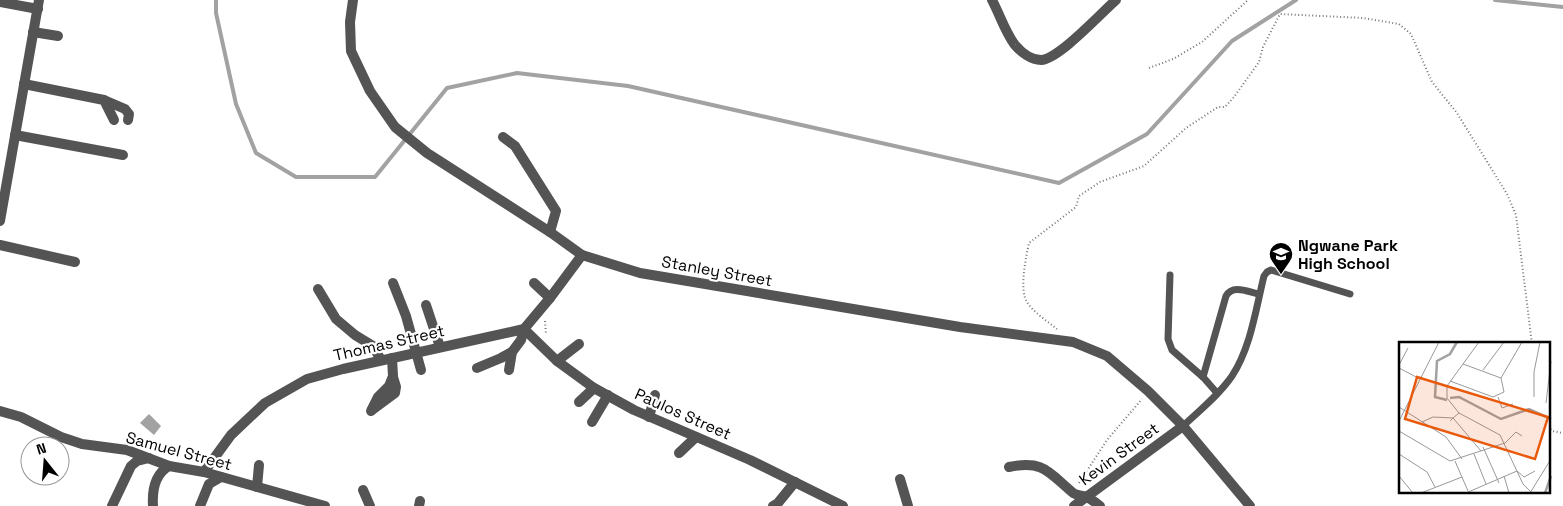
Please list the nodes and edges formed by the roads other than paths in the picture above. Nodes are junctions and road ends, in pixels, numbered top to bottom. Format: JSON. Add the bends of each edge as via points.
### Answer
{"nodes":[{"id":1,"x":353,"y":0,"type":"edge"},
{"id":2,"x":992,"y":0,"type":"edge"},
{"id":3,"x":1116,"y":0,"type":"edge"},
{"id":4,"x":0,"y":2,"type":"edge"},
{"id":5,"x":38,"y":4,"type":"edge"},
{"id":6,"x":34,"y":32,"type":"junction"},
{"id":7,"x":58,"y":36,"type":"dead end"},
{"id":8,"x":24,"y":84,"type":"junction"},
{"id":9,"x":104,"y":100,"type":"junction"},
{"id":10,"x":114,"y":120,"type":"dead end"},
{"id":11,"x":128,"y":120,"type":"dead end"},
{"id":12,"x":16,"y":134,"type":"junction"},
{"id":13,"x":503,"y":137,"type":"dead end"},
{"id":14,"x":123,"y":155,"type":"dead end"},
{"id":15,"x":2,"y":195,"type":"edge"},
{"id":16,"x":0,"y":221,"type":"edge"},
{"id":17,"x":550,"y":232,"type":"junction"},
{"id":18,"x":0,"y":245,"type":"edge"},
{"id":19,"x":582,"y":255,"type":"junction"},
{"id":20,"x":75,"y":262,"type":"dead end"},
{"id":21,"x":1170,"y":275,"type":"dead end"},
{"id":22,"x":393,"y":282,"type":"dead end"},
{"id":23,"x":534,"y":283,"type":"dead end"},
{"id":24,"x":318,"y":289,"type":"dead end"},
{"id":25,"x":1259,"y":294,"type":"junction"},
{"id":26,"x":1350,"y":294,"type":"dead end"},
{"id":27,"x":550,"y":298,"type":"junction"},
{"id":28,"x":426,"y":305,"type":"dead end"},
{"id":29,"x":524,"y":329,"type":"junction"},
{"id":30,"x":580,"y":344,"type":"dead end"},
{"id":31,"x":440,"y":347,"type":"junction"},
{"id":32,"x":416,"y":352,"type":"junction"},
{"id":33,"x":512,"y":352,"type":"junction"},
{"id":34,"x":387,"y":359,"type":"junction"},
{"id":35,"x":557,"y":361,"type":"junction"},
{"id":36,"x":478,"y":368,"type":"dead end"},
{"id":37,"x":421,"y":370,"type":"dead end"},
{"id":38,"x":509,"y":370,"type":"dead end"},
{"id":39,"x":393,"y":376,"type":"dead end"},
{"id":40,"x":1203,"y":377,"type":"junction"},
{"id":41,"x":594,"y":388,"type":"junction"},
{"id":42,"x":1217,"y":393,"type":"junction"},
{"id":43,"x":608,"y":395,"type":"junction"},
{"id":44,"x":655,"y":395,"type":"dead end"},
{"id":45,"x":579,"y":402,"type":"dead end"},
{"id":46,"x":0,"y":411,"type":"edge"},
{"id":47,"x":649,"y":416,"type":"junction"},
{"id":48,"x":592,"y":422,"type":"dead end"},
{"id":49,"x":1183,"y":426,"type":"junction"},
{"id":50,"x":696,"y":437,"type":"junction"},
{"id":51,"x":678,"y":453,"type":"dead end"},
{"id":52,"x":150,"y":458,"type":"junction"},
{"id":53,"x":259,"y":465,"type":"dead end"},
{"id":54,"x":169,"y":466,"type":"junction"},
{"id":55,"x":1010,"y":467,"type":"dead end"},
{"id":56,"x":204,"y":472,"type":"junction"},
{"id":57,"x":222,"y":477,"type":"junction"},
{"id":58,"x":900,"y":479,"type":"dead end"},
{"id":59,"x":795,"y":482,"type":"junction"},
{"id":60,"x":257,"y":487,"type":"junction"},
{"id":61,"x":363,"y":490,"type":"dead end"},
{"id":62,"x":1086,"y":496,"type":"junction"},
{"id":63,"x":112,"y":506,"type":"edge"},
{"id":64,"x":153,"y":506,"type":"edge"},
{"id":65,"x":200,"y":506,"type":"edge"},
{"id":66,"x":325,"y":506,"type":"edge"},
{"id":67,"x":370,"y":506,"type":"edge"},
{"id":68,"x":773,"y":506,"type":"edge"},
{"id":69,"x":842,"y":506,"type":"edge"},
{"id":70,"x":908,"y":506,"type":"edge"},
{"id":71,"x":1074,"y":506,"type":"edge"},
{"id":72,"x":1100,"y":506,"type":"edge"},
{"id":73,"x":1250,"y":506,"type":"edge"}],
"edges":[{"from":1,"to":17,"type":"street","name":"Stanley Street","via":[[350,22],[352,51],[370,91],[395,127],[427,153]]},
{"from":2,"to":3,"type":"street","via":[[1014,44],[1024,54],[1042,60],[1070,43]]},
{"from":4,"to":5,"type":"street"},
{"from":5,"to":6,"type":"street"},
{"from":6,"to":7,"type":"street"},
{"from":6,"to":8,"type":"street"},
{"from":8,"to":9,"type":"street"},
{"from":8,"to":12,"type":"street"},
{"from":9,"to":10,"type":"street"},
{"from":9,"to":11,"type":"street","via":[[125,109],[129,114]]},
{"from":12,"to":14,"type":"street"},
{"from":12,"to":15,"type":"street"},
{"from":13,"to":17,"type":"street","via":[[515,146],[556,211]]},
{"from":15,"to":16,"type":"street"},
{"from":17,"to":19,"type":"street","name":"Stanley Street"},
{"from":18,"to":20,"type":"street"},
{"from":19,"to":27,"type":"street"},
{"from":19,"to":49,"type":"street","name":"Stanley Street","via":[[640,273],[960,327],[1073,342],[1107,356]]},
{"from":21,"to":40,"type":"lane","via":[[1168,339],[1172,350]]},
{"from":22,"to":32,"type":"street"},
{"from":23,"to":27,"type":"street"},
{"from":24,"to":34,"type":"street","via":[[336,319]]},
{"from":25,"to":26,"type":"lane","via":[[1264,276],[1271,270]]},
{"from":25,"to":40,"type":"lane","via":[[1229,291]]},
{"from":25,"to":42,"type":"lane","via":[[1242,358],[1232,377]]},
{"from":27,"to":29,"type":"street"},
{"from":28,"to":31,"type":"street"},
{"from":29,"to":31,"type":"street","name":"Thomas Street"},
{"from":29,"to":33,"type":"street"},
{"from":29,"to":35,"type":"street","name":"Paulos Street"},
{"from":30,"to":35,"type":"street"},
{"from":31,"to":32,"type":"street","name":"Thomas Street"},
{"from":32,"to":34,"type":"street","name":"Thomas Street"},
{"from":32,"to":37,"type":"street"},
{"from":33,"to":36,"type":"street"},
{"from":33,"to":38,"type":"street"},
{"from":34,"to":39,"type":"street"},
{"from":34,"to":56,"type":"street","name":"Thomas Street","via":[[307,379],[265,403],[231,434]]},
{"from":35,"to":41,"type":"street","name":"Paulos Street"},
{"from":40,"to":42,"type":"lane"},
{"from":41,"to":43,"type":"street","name":"Paulos Street"},
{"from":41,"to":45,"type":"street"},
{"from":42,"to":49,"type":"lane"},
{"from":43,"to":47,"type":"street","name":"Paulos Street"},
{"from":43,"to":48,"type":"street"},
{"from":44,"to":47,"type":"street"},
{"from":46,"to":52,"type":"street","name":"Samuel Street","via":[[82,444],[127,450]]},
{"from":47,"to":50,"type":"street","name":"Paulos Street"},
{"from":49,"to":62,"type":"street","name":"Kevin Street"},
{"from":49,"to":73,"type":"street","name":"Stanley Street"},
{"from":50,"to":51,"type":"street"},
{"from":50,"to":59,"type":"street","name":"Paulos Street"},
{"from":52,"to":54,"type":"street","name":"Samuel Street"},
{"from":52,"to":63,"type":"street","via":[[131,466]]},
{"from":53,"to":60,"type":"street"},
{"from":54,"to":56,"type":"street","name":"Samuel Street"},
{"from":54,"to":64,"type":"street","via":[[160,471],[152,493]]},
{"from":55,"to":62,"type":"street","via":[[1026,464],[1046,470],[1073,494]]},
{"from":56,"to":57,"type":"street","name":"Samuel Street"},
{"from":57,"to":60,"type":"street","name":"Samuel Street"},
{"from":57,"to":65,"type":"street","via":[[209,484]]},
{"from":58,"to":70,"type":"street"},
{"from":59,"to":68,"type":"street"},
{"from":59,"to":69,"type":"street","name":"Paulos Street"},
{"from":60,"to":66,"type":"street","name":"Samuel Street"},
{"from":61,"to":67,"type":"street"},
{"from":62,"to":71,"type":"street","name":"Kevin Street"},
{"from":62,"to":72,"type":"street"}]}
